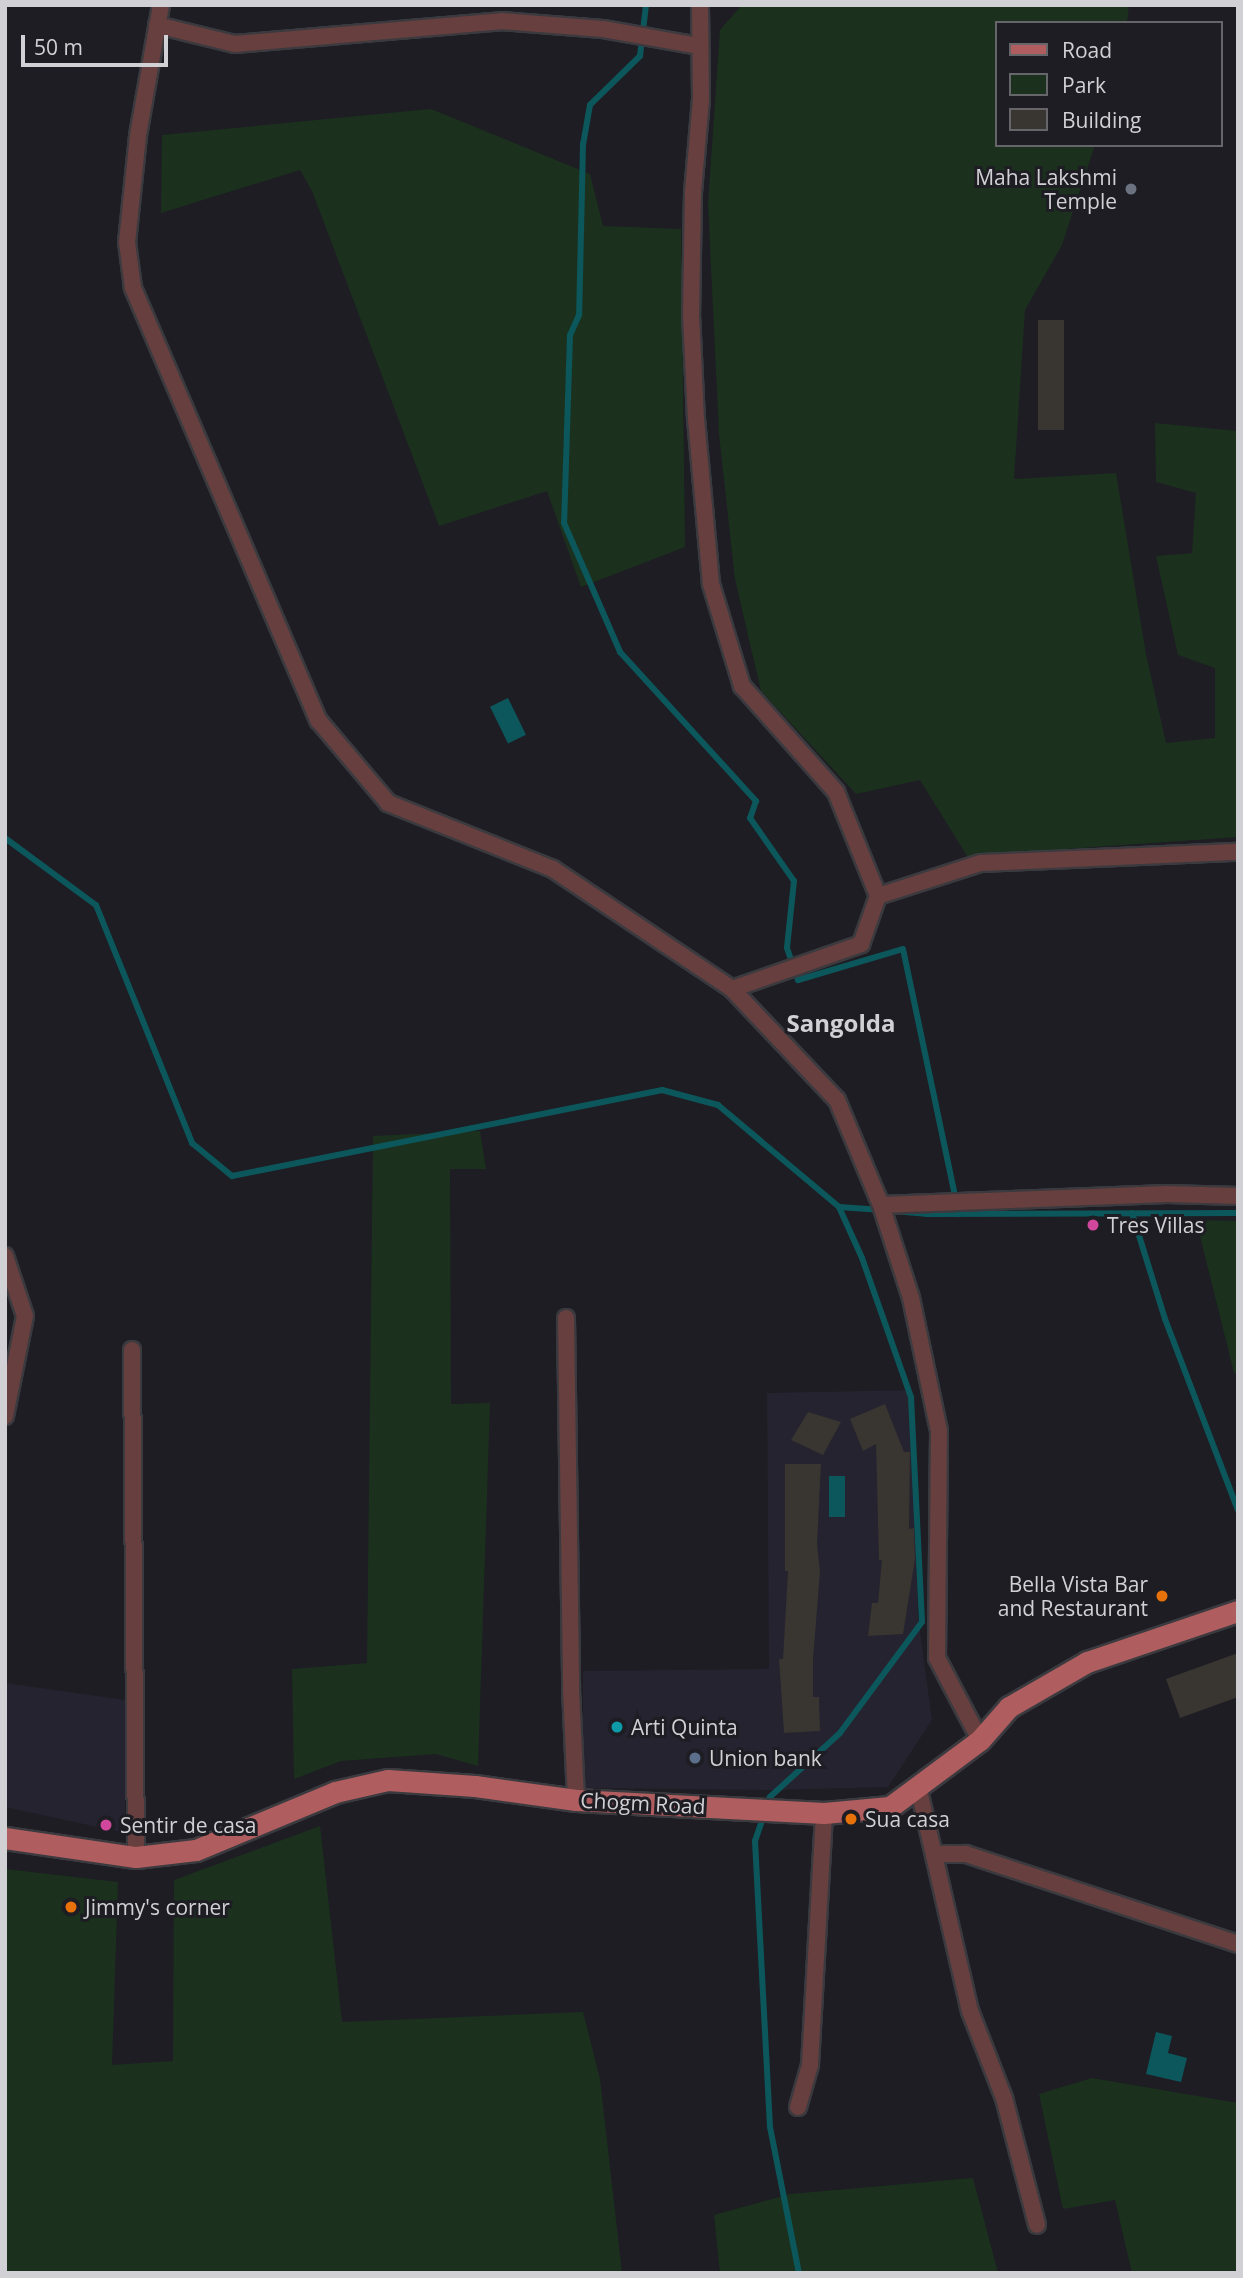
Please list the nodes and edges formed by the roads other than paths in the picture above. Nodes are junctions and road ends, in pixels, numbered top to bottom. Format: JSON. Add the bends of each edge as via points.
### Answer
{"nodes":[{"id":1,"x":161,"y":5,"type":"edge"},
{"id":2,"x":704,"y":7,"type":"edge"},
{"id":3,"x":157,"y":25,"type":"junction"},
{"id":4,"x":699,"y":46,"type":"junction"},
{"id":5,"x":1238,"y":852,"type":"edge"},
{"id":6,"x":878,"y":896,"type":"junction"},
{"id":7,"x":732,"y":989,"type":"junction"},
{"id":8,"x":1238,"y":1196,"type":"edge"},
{"id":9,"x":880,"y":1205,"type":"junction"},
{"id":10,"x":5,"y":1255,"type":"edge"},
{"id":11,"x":566,"y":1318,"type":"dead end"},
{"id":12,"x":132,"y":1350,"type":"dead end"},
{"id":13,"x":5,"y":1416,"type":"edge"},
{"id":14,"x":1238,"y":1611,"type":"edge"},
{"id":15,"x":981,"y":1740,"type":"junction"},
{"id":16,"x":918,"y":1786,"type":"junction"},
{"id":17,"x":576,"y":1800,"type":"junction"},
{"id":18,"x":824,"y":1813,"type":"junction"},
{"id":19,"x":5,"y":1838,"type":"edge"},
{"id":20,"x":934,"y":1854,"type":"junction"},
{"id":21,"x":136,"y":1857,"type":"junction"},
{"id":22,"x":1238,"y":1944,"type":"edge"},
{"id":23,"x":798,"y":2108,"type":"dead end"},
{"id":24,"x":1037,"y":2225,"type":"dead end"}],
"edges":[{"from":1,"to":3,"type":"street"},
{"from":2,"to":4,"type":"street"},
{"from":3,"to":4,"type":"street","via":[[235,44],[501,21],[603,29]]},
{"from":3,"to":7,"type":"street","via":[[138,135],[127,242],[133,288],[319,721],[388,803],[554,869]]},
{"from":4,"to":6,"type":"street","via":[[701,99],[693,192],[691,314],[711,584],[742,686],[835,792]]},
{"from":5,"to":6,"type":"street","via":[[981,863]]},
{"from":6,"to":7,"type":"street","via":[[861,944]]},
{"from":7,"to":9,"type":"street","via":[[837,1100]]},
{"from":8,"to":9,"type":"street","via":[[1167,1194]]},
{"from":9,"to":15,"type":"street","via":[[911,1298],[939,1431],[937,1658]]},
{"from":10,"to":13,"type":"street","via":[[25,1316]]},
{"from":11,"to":17,"type":"street"},
{"from":12,"to":21,"type":"street"},
{"from":14,"to":15,"type":"main road","name":"Chogm Road","via":[[1087,1662],[1009,1707]]},
{"from":15,"to":16,"type":"main road","name":"Chogm Road"},
{"from":16,"to":18,"type":"main road","name":"Chogm Road","via":[[890,1807]]},
{"from":16,"to":20,"type":"street"},
{"from":17,"to":18,"type":"main road","name":"Chogm Road"},
{"from":17,"to":21,"type":"main road","name":"Chogm Road","via":[[388,1780],[335,1792],[196,1850]]},
{"from":18,"to":23,"type":"street","via":[[810,2065]]},
{"from":19,"to":21,"type":"main road","name":"Chogm Road"},
{"from":20,"to":22,"type":"street","via":[[966,1854]]},
{"from":20,"to":24,"type":"street","via":[[970,2011],[1004,2098]]}]}
